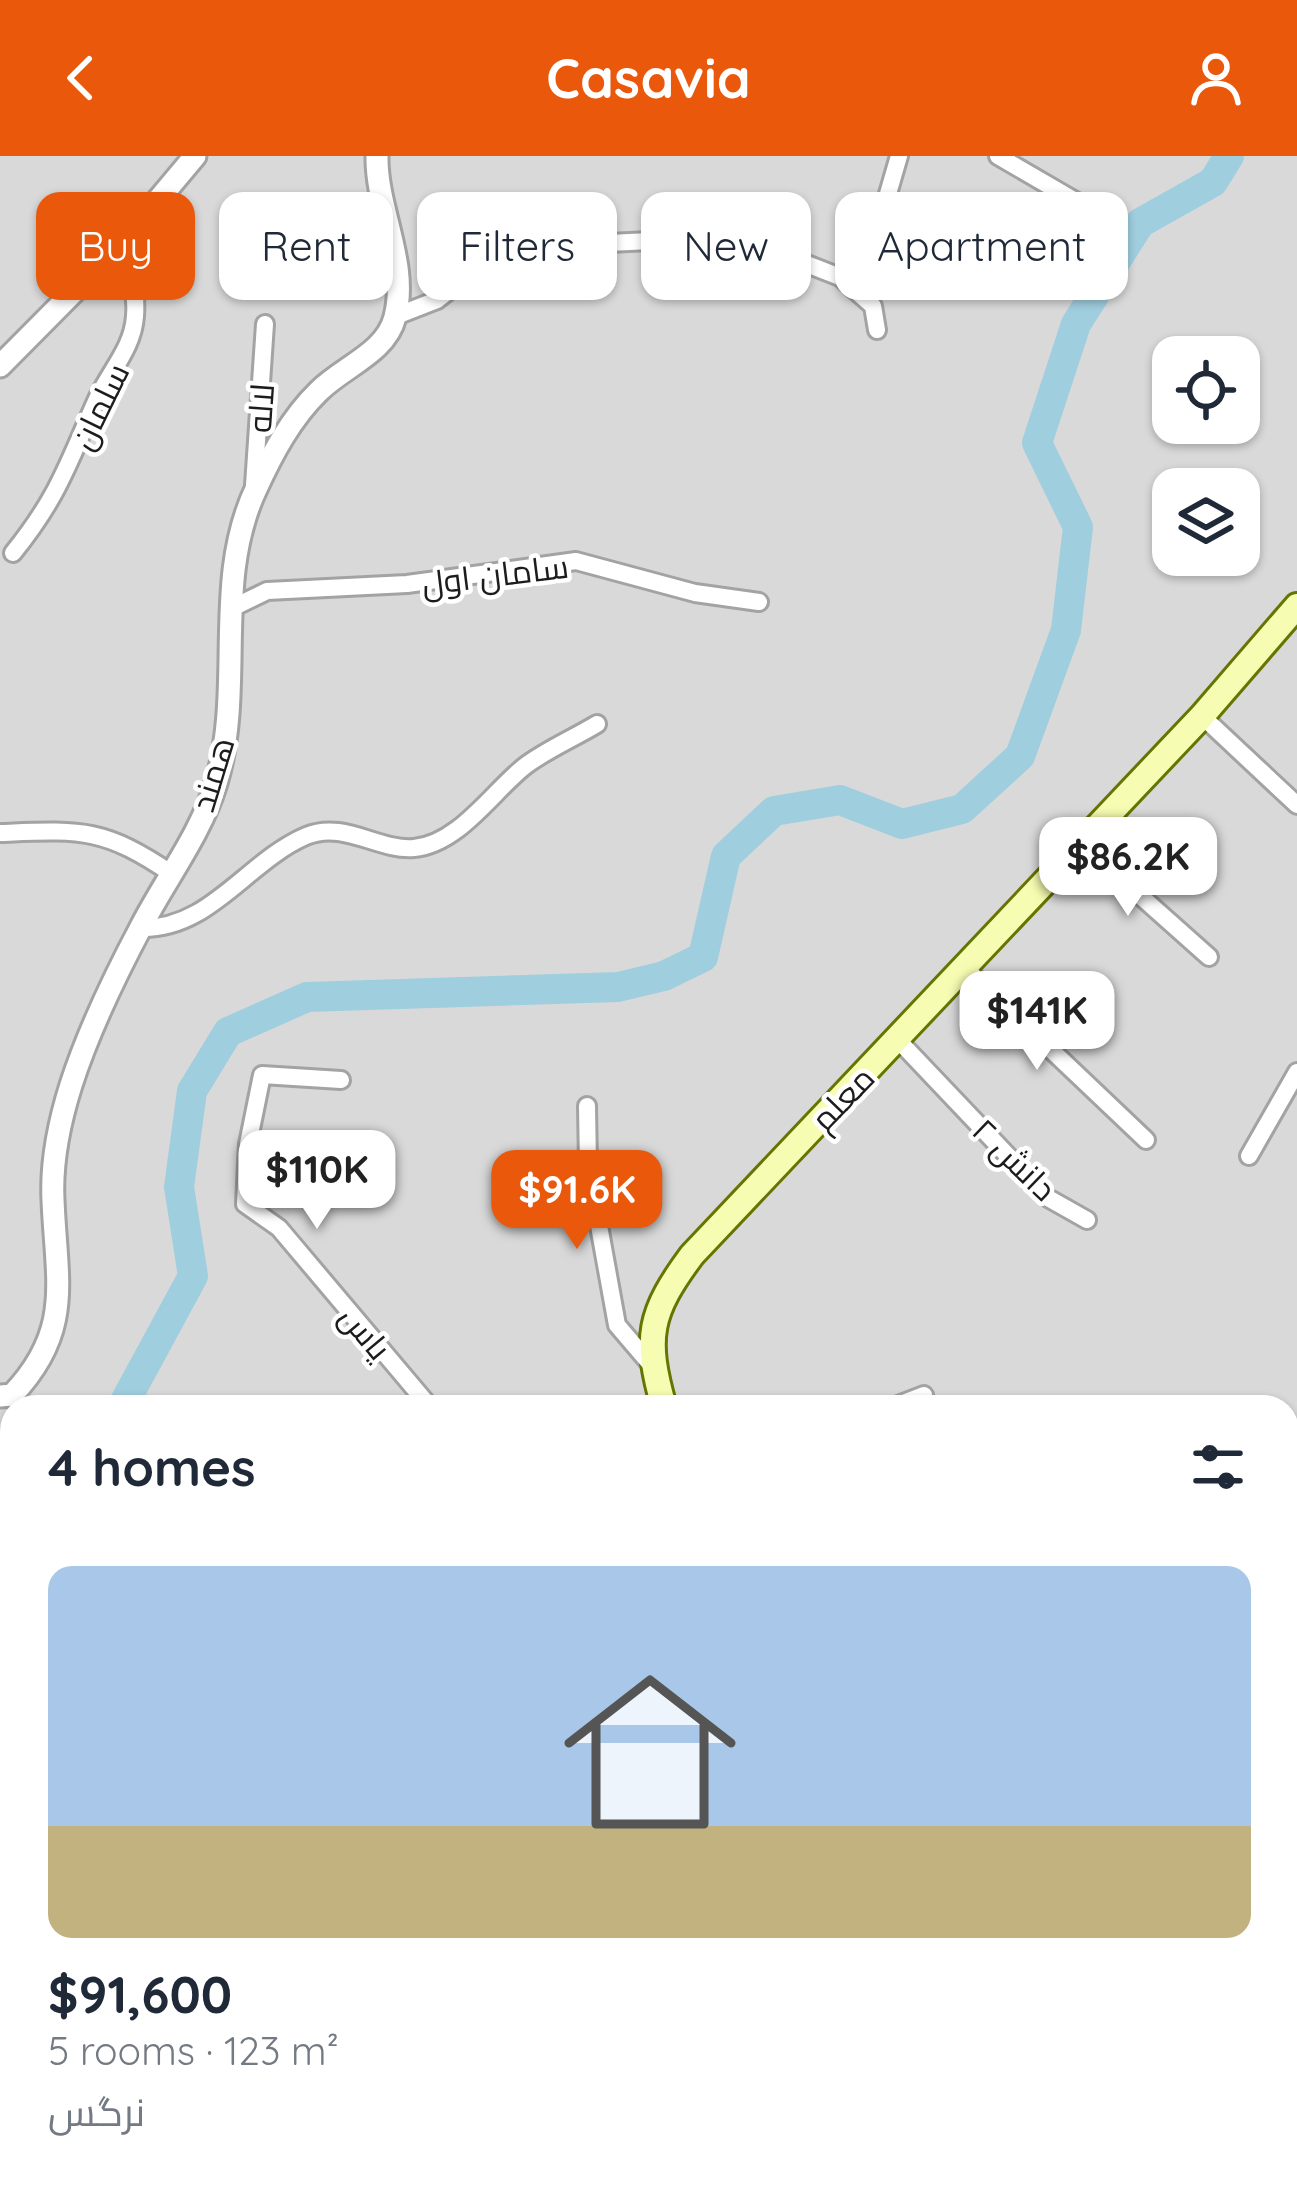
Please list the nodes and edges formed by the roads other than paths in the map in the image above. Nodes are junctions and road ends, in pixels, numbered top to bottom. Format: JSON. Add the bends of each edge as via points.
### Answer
{"nodes":[{"id":1,"x":195,"y":156,"type":"edge"},
{"id":2,"x":377,"y":156,"type":"edge"},
{"id":3,"x":899,"y":156,"type":"edge"},
{"id":4,"x":998,"y":156,"type":"edge"},
{"id":5,"x":165,"y":192,"type":"edge"},
{"id":6,"x":889,"y":192,"type":"edge"},
{"id":7,"x":1060,"y":192,"type":"edge"},
{"id":8,"x":835,"y":275,"type":"edge"},
{"id":9,"x":65,"y":300,"type":"edge"},
{"id":10,"x":134,"y":300,"type":"edge"},
{"id":11,"x":866,"y":300,"type":"edge"},
{"id":12,"x":396,"y":316,"type":"junction"},
{"id":13,"x":266,"y":324,"type":"dead end"},
{"id":14,"x":877,"y":330,"type":"dead end"},
{"id":15,"x":0,"y":366,"type":"edge"},
{"id":16,"x":254,"y":492,"type":"junction"},
{"id":17,"x":14,"y":553,"type":"dead end"},
{"id":18,"x":759,"y":602,"type":"dead end"},
{"id":19,"x":1297,"y":606,"type":"edge"},
{"id":20,"x":230,"y":609,"type":"junction"},
{"id":21,"x":1202,"y":716,"type":"junction"},
{"id":22,"x":597,"y":724,"type":"dead end"},
{"id":23,"x":1297,"y":805,"type":"edge"},
{"id":24,"x":0,"y":833,"type":"edge"},
{"id":25,"x":1081,"y":843,"type":"junction"},
{"id":26,"x":172,"y":874,"type":"junction"},
{"id":27,"x":140,"y":928,"type":"junction"},
{"id":28,"x":1209,"y":957,"type":"dead end"},
{"id":29,"x":965,"y":968,"type":"junction"},
{"id":30,"x":898,"y":1040,"type":"junction"},
{"id":31,"x":1297,"y":1072,"type":"edge"},
{"id":32,"x":341,"y":1080,"type":"dead end"},
{"id":33,"x":587,"y":1106,"type":"dead end"},
{"id":34,"x":1145,"y":1140,"type":"dead end"},
{"id":35,"x":1249,"y":1156,"type":"dead end"},
{"id":36,"x":1087,"y":1220,"type":"dead end"},
{"id":37,"x":652,"y":1366,"type":"junction"},
{"id":38,"x":12,"y":1395,"type":"edge"},
{"id":39,"x":420,"y":1395,"type":"edge"},
{"id":40,"x":660,"y":1395,"type":"edge"}],
"edges":[{"from":1,"to":5,"type":"street"},
{"from":2,"to":12,"type":"street","via":[[396,254]]},
{"from":3,"to":6,"type":"street"},
{"from":4,"to":7,"type":"street"},
{"from":8,"to":12,"type":"street","via":[[712,238],[526,247]]},
{"from":9,"to":15,"type":"street"},
{"from":10,"to":17,"type":"street","name":"سلمان","via":[[126,350],[52,504]]},
{"from":11,"to":14,"type":"street"},
{"from":12,"to":16,"type":"street","name":"همند","via":[[382,344],[320,390],[289,427]]},
{"from":13,"to":16,"type":"street","name":"لاله"},
{"from":16,"to":20,"type":"street","name":"همند","via":[[234,551]]},
{"from":18,"to":20,"type":"street","name":"سامان اول","via":[[576,561],[407,584],[267,591]]},
{"from":19,"to":21,"type":"main road","name":"معلم"},
{"from":20,"to":26,"type":"street","name":"همند","via":[[228,740],[214,790]]},
{"from":21,"to":23,"type":"street"},
{"from":21,"to":25,"type":"main road","name":"معلم"},
{"from":22,"to":27,"type":"street","via":[[526,765],[441,837],[414,848],[352,832],[308,835],[191,920]]},
{"from":24,"to":26,"type":"street","via":[[85,830],[127,843]]},
{"from":25,"to":28,"type":"street"},
{"from":25,"to":29,"type":"main road","name":"معلم"},
{"from":26,"to":27,"type":"street","name":"همند"},
{"from":27,"to":38,"type":"street","name":"همند","via":[[72,1081],[54,1149],[62,1289],[54,1327]]},
{"from":29,"to":30,"type":"main road","name":"معلم"},
{"from":29,"to":34,"type":"street"},
{"from":30,"to":36,"type":"street","name":"دانش ۲","via":[[1048,1198]]},
{"from":30,"to":37,"type":"main road","name":"معلم","via":[[692,1255],[650,1330]]},
{"from":31,"to":35,"type":"street"},
{"from":32,"to":39,"type":"street","name":"یاس","via":[[262,1075],[245,1204],[279,1228]]},
{"from":33,"to":37,"type":"street","via":[[588,1165],[617,1325]]},
{"from":37,"to":40,"type":"main road","name":"معلم"}]}
